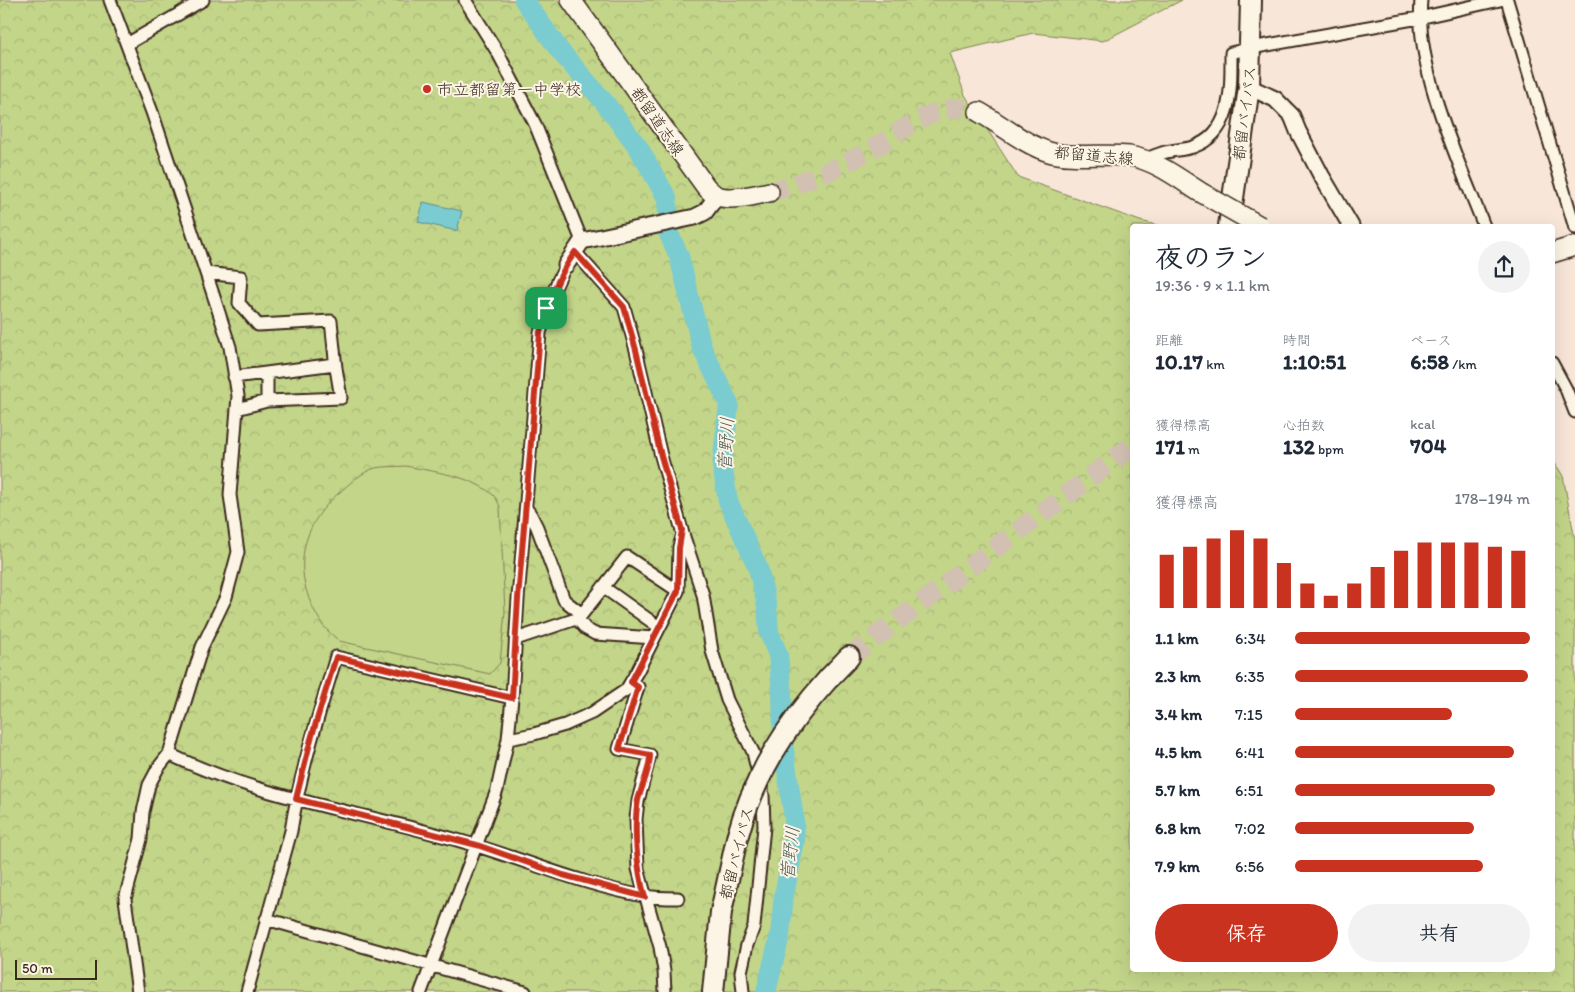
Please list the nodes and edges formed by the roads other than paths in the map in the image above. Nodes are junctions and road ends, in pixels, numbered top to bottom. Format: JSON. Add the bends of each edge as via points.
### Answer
{"nodes":[{"id":1,"x":110,"y":0,"type":"edge"},
{"id":2,"x":203,"y":0,"type":"edge"},
{"id":3,"x":465,"y":0,"type":"edge"},
{"id":4,"x":571,"y":0,"type":"edge"},
{"id":5,"x":1251,"y":0,"type":"edge"},
{"id":6,"x":1421,"y":0,"type":"edge"},
{"id":7,"x":1500,"y":0,"type":"edge"},
{"id":8,"x":1507,"y":0,"type":"edge"},
{"id":9,"x":1419,"y":18,"type":"junction"},
{"id":10,"x":128,"y":44,"type":"junction"},
{"id":11,"x":1251,"y":48,"type":"junction"},
{"id":12,"x":1249,"y":87,"type":"junction"},
{"id":13,"x":980,"y":112,"type":"tunnel mouth"},
{"id":14,"x":1144,"y":160,"type":"junction"},
{"id":15,"x":769,"y":192,"type":"tunnel mouth"},
{"id":16,"x":717,"y":196,"type":"junction"},
{"id":17,"x":1229,"y":224,"type":"edge"},
{"id":18,"x":1257,"y":224,"type":"edge"},
{"id":19,"x":1350,"y":224,"type":"edge"},
{"id":20,"x":1483,"y":224,"type":"edge"},
{"id":21,"x":1575,"y":228,"type":"edge"},
{"id":22,"x":578,"y":246,"type":"junction"},
{"id":23,"x":1575,"y":246,"type":"edge"},
{"id":24,"x":1555,"y":252,"type":"edge"},
{"id":25,"x":566,"y":265,"type":"joint"},
{"id":26,"x":206,"y":273,"type":"junction"},
{"id":27,"x":335,"y":364,"type":"junction"},
{"id":28,"x":1555,"y":369,"type":"edge"},
{"id":29,"x":266,"y":373,"type":"junction"},
{"id":30,"x":234,"y":377,"type":"junction"},
{"id":31,"x":267,"y":401,"type":"junction"},
{"id":32,"x":236,"y":409,"type":"junction"},
{"id":33,"x":1575,"y":412,"type":"edge"},
{"id":34,"x":526,"y":508,"type":"junction"},
{"id":35,"x":683,"y":534,"type":"junction"},
{"id":36,"x":603,"y":587,"type":"junction"},
{"id":37,"x":678,"y":591,"type":"junction"},
{"id":38,"x":579,"y":616,"type":"junction"},
{"id":39,"x":659,"y":627,"type":"junction"},
{"id":40,"x":654,"y":638,"type":"junction"},
{"id":41,"x":516,"y":640,"type":"junction"},
{"id":42,"x":849,"y":657,"type":"tunnel mouth"},
{"id":43,"x":631,"y":682,"type":"junction"},
{"id":44,"x":512,"y":698,"type":"junction"},
{"id":45,"x":508,"y":739,"type":"junction"},
{"id":46,"x":169,"y":754,"type":"junction"},
{"id":47,"x":296,"y":799,"type":"junction"},
{"id":48,"x":477,"y":845,"type":"junction"},
{"id":49,"x":645,"y":897,"type":"junction"},
{"id":50,"x":678,"y":898,"type":"dead end"},
{"id":51,"x":266,"y":919,"type":"junction"},
{"id":52,"x":430,"y":966,"type":"junction"},
{"id":53,"x":138,"y":992,"type":"edge"},
{"id":54,"x":247,"y":992,"type":"edge"},
{"id":55,"x":421,"y":992,"type":"edge"},
{"id":56,"x":525,"y":992,"type":"edge"},
{"id":57,"x":665,"y":992,"type":"edge"},
{"id":58,"x":713,"y":992,"type":"edge"},
{"id":59,"x":743,"y":992,"type":"edge"}],
"edges":[{"from":1,"to":10,"type":"street"},
{"from":2,"to":10,"type":"street"},
{"from":3,"to":22,"type":"street","via":[[498,53],[535,124]]},
{"from":4,"to":16,"type":"main road","name":"都留道志線","via":[[706,187]]},
{"from":5,"to":11,"type":"highway","name":"都留バイパス"},
{"from":6,"to":9,"type":"street"},
{"from":7,"to":9,"type":"street"},
{"from":8,"to":21,"type":"street"},
{"from":9,"to":11,"type":"street"},
{"from":9,"to":20,"type":"street","via":[[1435,97]]},
{"from":10,"to":26,"type":"street"},
{"from":11,"to":12,"type":"highway","name":"都留バイパス"},
{"from":11,"to":14,"type":"street","via":[[1231,54],[1228,106],[1216,131],[1192,147]]},
{"from":12,"to":17,"type":"highway","name":"都留バイパス"},
{"from":12,"to":19,"type":"street","via":[[1275,99],[1292,116]]},
{"from":13,"to":14,"type":"main road","name":"都留道志線","via":[[1032,145],[1050,152],[1128,156]]},
{"from":14,"to":18,"type":"main road","name":"都留道志線","bridge":true},
{"from":15,"to":16,"type":"main road","via":[[747,197]]},
{"from":16,"to":22,"type":"street","via":[[705,212],[695,217]]},
{"from":22,"to":25,"type":"street"},
{"from":22,"to":35,"type":"street","via":[[624,307]]},
{"from":23,"to":24,"type":"main road"},
{"from":25,"to":34,"type":"street","via":[[552,292],[540,333]]},
{"from":26,"to":27,"type":"street","via":[[241,278],[239,303],[258,325],[331,321]]},
{"from":26,"to":30,"type":"street","via":[[230,347]]},
{"from":27,"to":29,"type":"street"},
{"from":27,"to":31,"type":"street","via":[[341,398]]},
{"from":28,"to":33,"type":"street"},
{"from":29,"to":30,"type":"street"},
{"from":29,"to":31,"type":"street"},
{"from":30,"to":32,"type":"street","via":[[238,396]]},
{"from":31,"to":32,"type":"street"},
{"from":32,"to":46,"type":"street","via":[[230,495],[238,552],[226,597],[202,647]]},
{"from":34,"to":38,"type":"street","via":[[537,527],[564,600]]},
{"from":34,"to":41,"type":"street"},
{"from":35,"to":37,"type":"street","via":[[679,548]]},
{"from":35,"to":59,"type":"street","via":[[703,594],[712,651],[727,700],[753,752],[763,796],[764,827],[754,926],[741,972]]},
{"from":36,"to":37,"type":"street","via":[[627,557]]},
{"from":36,"to":38,"type":"street"},
{"from":36,"to":39,"type":"street"},
{"from":37,"to":39,"type":"street"},
{"from":38,"to":40,"type":"street","via":[[586,629],[595,634]]},
{"from":38,"to":41,"type":"street"},
{"from":39,"to":40,"type":"street"},
{"from":40,"to":43,"type":"street"},
{"from":41,"to":44,"type":"street"},
{"from":42,"to":58,"type":"highway","name":"都留バイパス","bridge":true,"via":[[800,711],[764,765],[742,817],[722,912]]},
{"from":43,"to":45,"type":"street","via":[[626,690],[592,714],[565,725]]},
{"from":43,"to":49,"type":"street","via":[[638,687],[619,749],[650,755],[636,819],[638,869]]},
{"from":44,"to":45,"type":"street"},
{"from":44,"to":47,"type":"street","via":[[336,657]]},
{"from":45,"to":48,"type":"street","via":[[497,790]]},
{"from":46,"to":47,"type":"street","via":[[204,770]]},
{"from":46,"to":53,"type":"street","via":[[149,785],[141,838],[125,899]]},
{"from":47,"to":48,"type":"street"},
{"from":47,"to":51,"type":"street","via":[[291,831]]},
{"from":48,"to":49,"type":"street","via":[[563,875]]},
{"from":48,"to":52,"type":"street"},
{"from":49,"to":50,"type":"street"},
{"from":49,"to":57,"type":"street","via":[[660,947]]},
{"from":51,"to":52,"type":"street"},
{"from":51,"to":54,"type":"street"},
{"from":52,"to":55,"type":"street"},
{"from":52,"to":56,"type":"street"}]}
